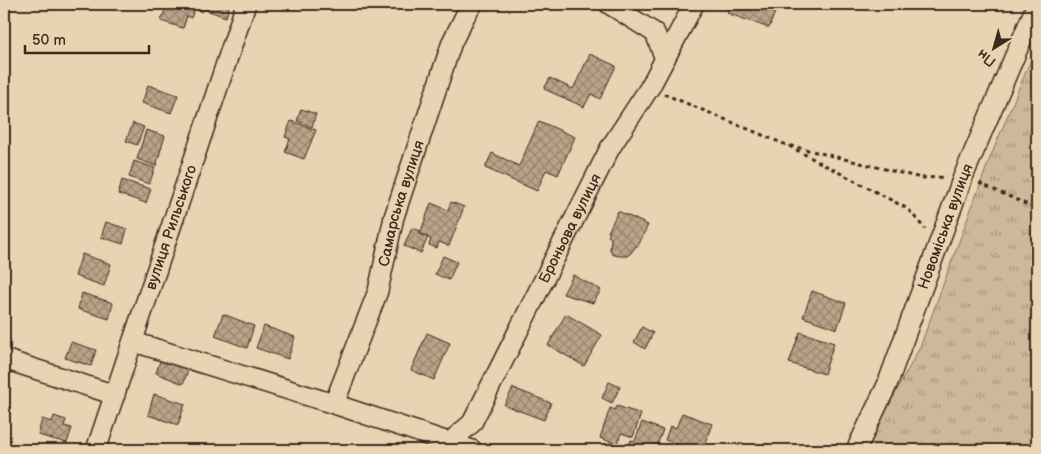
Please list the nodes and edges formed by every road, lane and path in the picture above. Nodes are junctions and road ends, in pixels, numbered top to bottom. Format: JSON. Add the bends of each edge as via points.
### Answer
{"nodes":[{"id":1,"x":246,"y":4,"type":"edge"},
{"id":2,"x":473,"y":4,"type":"edge"},
{"id":3,"x":609,"y":4,"type":"edge"},
{"id":4,"x":694,"y":4,"type":"edge"},
{"id":5,"x":1037,"y":4,"type":"edge"},
{"id":6,"x":665,"y":59,"type":"junction"},
{"id":7,"x":650,"y":87,"type":"junction"},
{"id":8,"x":784,"y":144,"type":"junction"},
{"id":9,"x":963,"y":177,"type":"junction"},
{"id":10,"x":1037,"y":209,"type":"edge"},
{"id":11,"x":936,"y":253,"type":"junction"},
{"id":12,"x":134,"y":342,"type":"junction"},
{"id":13,"x":4,"y":359,"type":"edge"},
{"id":14,"x":116,"y":395,"type":"junction"},
{"id":15,"x":334,"y":404,"type":"junction"},
{"id":16,"x":447,"y":446,"type":"edge"},
{"id":17,"x":96,"y":450,"type":"edge"},
{"id":18,"x":472,"y":450,"type":"edge"},
{"id":19,"x":856,"y":450,"type":"edge"}],
"edges":[{"from":1,"to":12,"type":"street","name":"вулиця Рильського"},
{"from":2,"to":15,"type":"street","name":"Самарська вулиця","via":[[452,42],[394,217],[378,292]]},
{"from":3,"to":6,"type":"street","via":[[655,32]]},
{"from":4,"to":6,"type":"street","name":"Броньова вулиця"},
{"from":5,"to":9,"type":"street","name":"Новоміська вулиця"},
{"from":6,"to":7,"type":"street","name":"Броньова вулиця"},
{"from":7,"to":8,"type":"path"},
{"from":7,"to":16,"type":"street","name":"Броньова вулиця","via":[[610,148],[472,423]]},
{"from":8,"to":9,"type":"path","via":[[921,178]]},
{"from":8,"to":11,"type":"path","via":[[908,209],[924,226]]},
{"from":9,"to":10,"type":"path"},
{"from":9,"to":11,"type":"street","name":"Новоміська вулиця"},
{"from":11,"to":19,"type":"street","name":"Новоміська вулиця","via":[[887,385]]},
{"from":12,"to":14,"type":"street","name":"вулиця Рильського"},
{"from":12,"to":15,"type":"street"},
{"from":13,"to":14,"type":"street"},
{"from":14,"to":17,"type":"street","name":"вулиця Рильського"},
{"from":15,"to":16,"type":"street"},
{"from":16,"to":18,"type":"street"}]}
